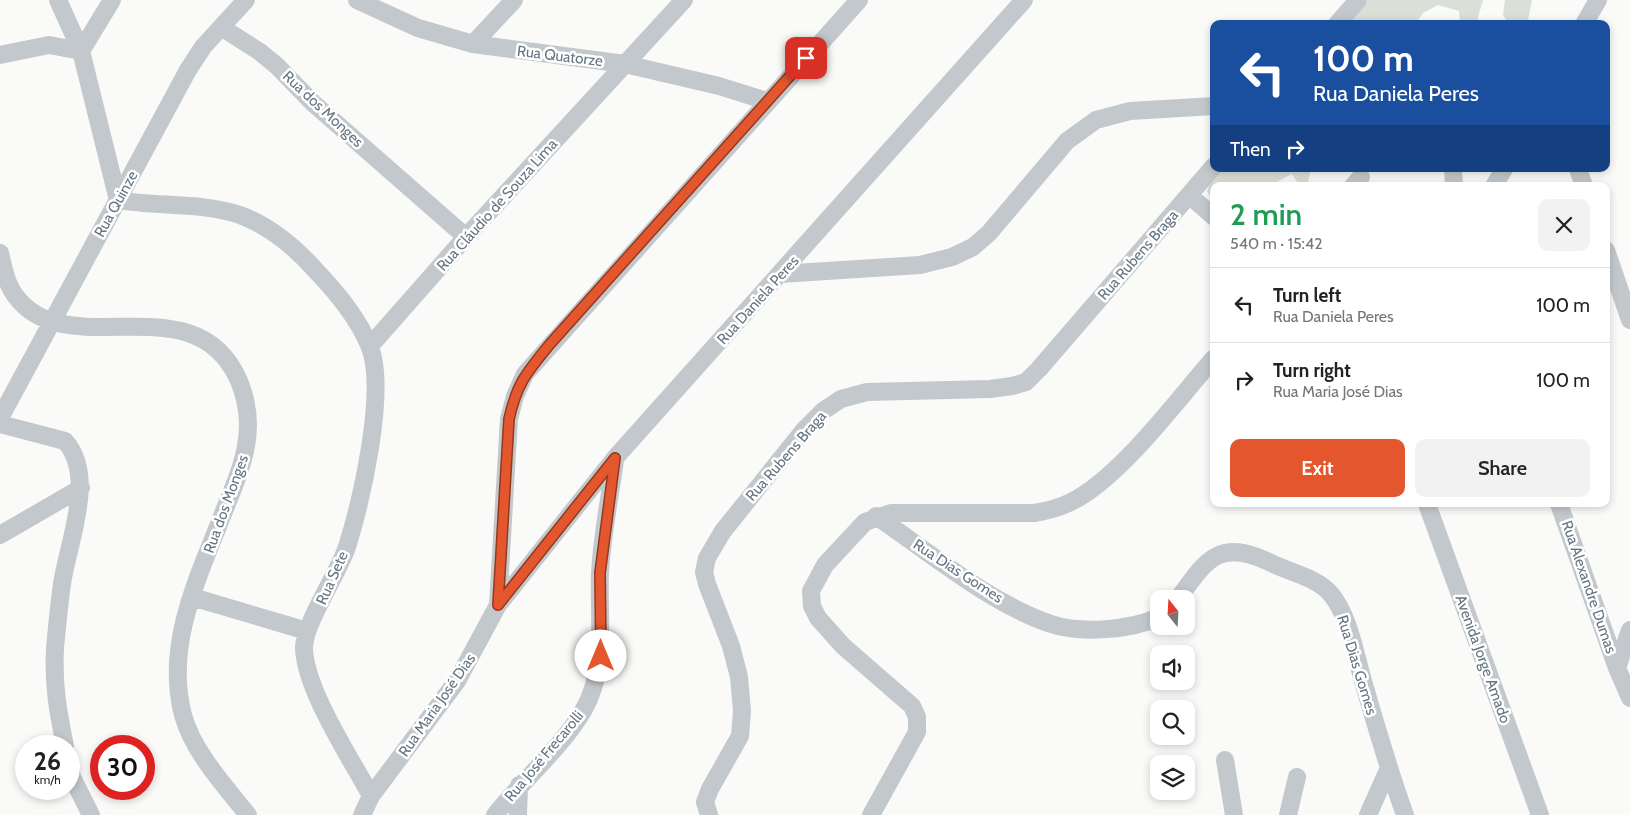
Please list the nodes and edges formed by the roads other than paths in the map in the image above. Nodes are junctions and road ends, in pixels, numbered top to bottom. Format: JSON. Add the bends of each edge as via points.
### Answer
{"nodes":[{"id":1,"x":58,"y":0,"type":"edge"},
{"id":2,"x":112,"y":0,"type":"edge"},
{"id":3,"x":246,"y":0,"type":"edge"},
{"id":4,"x":357,"y":0,"type":"edge"},
{"id":5,"x":514,"y":0,"type":"edge"},
{"id":6,"x":684,"y":0,"type":"edge"},
{"id":7,"x":859,"y":0,"type":"edge"},
{"id":8,"x":1024,"y":0,"type":"edge"},
{"id":9,"x":1358,"y":0,"type":"edge"},
{"id":10,"x":1598,"y":0,"type":"edge"},
{"id":11,"x":1340,"y":20,"type":"edge"},
{"id":12,"x":1586,"y":20,"type":"edge"},
{"id":13,"x":221,"y":27,"type":"junction"},
{"id":14,"x":472,"y":44,"type":"junction"},
{"id":15,"x":81,"y":51,"type":"junction"},
{"id":16,"x":0,"y":55,"type":"edge"},
{"id":17,"x":625,"y":64,"type":"junction"},
{"id":18,"x":767,"y":102,"type":"junction"},
{"id":19,"x":1210,"y":106,"type":"edge"},
{"id":20,"x":1210,"y":171,"type":"edge"},
{"id":21,"x":1189,"y":196,"type":"junction"},
{"id":22,"x":118,"y":200,"type":"junction"},
{"id":23,"x":1210,"y":214,"type":"edge"},
{"id":24,"x":466,"y":237,"type":"junction"},
{"id":25,"x":0,"y":253,"type":"edge"},
{"id":26,"x":1610,"y":262,"type":"edge"},
{"id":27,"x":780,"y":274,"type":"junction"},
{"id":28,"x":1630,"y":320,"type":"edge"},
{"id":29,"x":50,"y":322,"type":"junction"},
{"id":30,"x":370,"y":346,"type":"junction"},
{"id":31,"x":1210,"y":363,"type":"edge"},
{"id":32,"x":0,"y":418,"type":"edge"},
{"id":33,"x":0,"y":424,"type":"edge"},
{"id":34,"x":615,"y":458,"type":"junction"},
{"id":35,"x":81,"y":488,"type":"junction"},
{"id":36,"x":1428,"y":507,"type":"edge"},
{"id":37,"x":1560,"y":507,"type":"edge"},
{"id":38,"x":876,"y":516,"type":"junction"},
{"id":39,"x":0,"y":535,"type":"edge"},
{"id":40,"x":1185,"y":590,"type":"edge"},
{"id":41,"x":192,"y":597,"type":"junction"},
{"id":42,"x":498,"y":605,"type":"junction"},
{"id":43,"x":1150,"y":621,"type":"edge"},
{"id":44,"x":1630,"y":630,"type":"edge"},
{"id":45,"x":307,"y":631,"type":"junction"},
{"id":46,"x":1617,"y":668,"type":"junction"},
{"id":47,"x":1630,"y":698,"type":"edge"},
{"id":48,"x":63,"y":735,"type":"edge"},
{"id":49,"x":1225,"y":760,"type":"dead end"},
{"id":50,"x":1388,"y":770,"type":"junction"},
{"id":51,"x":1297,"y":777,"type":"dead end"},
{"id":52,"x":519,"y":785,"type":"junction"},
{"id":53,"x":80,"y":793,"type":"edge"},
{"id":54,"x":371,"y":796,"type":"junction"},
{"id":55,"x":91,"y":815,"type":"edge"},
{"id":56,"x":248,"y":815,"type":"edge"},
{"id":57,"x":362,"y":815,"type":"edge"},
{"id":58,"x":494,"y":815,"type":"edge"},
{"id":59,"x":518,"y":815,"type":"edge"},
{"id":60,"x":709,"y":815,"type":"edge"},
{"id":61,"x":871,"y":815,"type":"edge"},
{"id":62,"x":1234,"y":815,"type":"edge"},
{"id":63,"x":1288,"y":815,"type":"edge"},
{"id":64,"x":1368,"y":815,"type":"edge"},
{"id":65,"x":1405,"y":815,"type":"edge"},
{"id":66,"x":1540,"y":815,"type":"edge"}],
"edges":[{"from":1,"to":15,"type":"street"},
{"from":2,"to":15,"type":"street"},
{"from":3,"to":13,"type":"street","name":"Rua Quinze"},
{"from":4,"to":14,"type":"street","name":"Rua Quatorze","via":[[418,28]]},
{"from":5,"to":14,"type":"street"},
{"from":6,"to":17,"type":"street","name":"Rua Cláudio de Souza Lima"},
{"from":7,"to":18,"type":"street","name":"Rua Maria José Dias"},
{"from":8,"to":27,"type":"street","name":"Rua Daniela Peres"},
{"from":9,"to":11,"type":"street"},
{"from":10,"to":12,"type":"street"},
{"from":13,"to":22,"type":"street","name":"Rua Quinze","via":[[188,70]]},
{"from":13,"to":24,"type":"street","name":"Rua dos Monges","via":[[277,66],[313,103]]},
{"from":14,"to":17,"type":"street","name":"Rua Quatorze"},
{"from":15,"to":16,"type":"street","via":[[49,45]]},
{"from":15,"to":22,"type":"street"},
{"from":17,"to":18,"type":"street","name":"Rua Quatorze","via":[[710,83]]},
{"from":17,"to":24,"type":"street","name":"Rua Cláudio de Souza Lima"},
{"from":18,"to":42,"type":"street","name":"Rua Maria José Dias","via":[[525,374],[509,419]]},
{"from":19,"to":27,"type":"street","via":[[1130,111],[1096,120],[1067,141],[989,233],[973,247],[952,257],[920,265]]},
{"from":20,"to":21,"type":"street","name":"Rua Rubens Braga"},
{"from":21,"to":23,"type":"street"},
{"from":21,"to":60,"type":"street","name":"Rua Rubens Braga","via":[[1026,382],[990,389],[867,392],[841,399],[823,411],[805,430],[723,531],[707,558],[704,572],[731,646],[742,711],[740,736],[706,802]]},
{"from":22,"to":29,"type":"street","name":"Rua Quinze"},
{"from":22,"to":30,"type":"street","via":[[212,208],[241,216],[271,231],[312,265],[330,285]]},
{"from":24,"to":30,"type":"street","name":"Rua Cláudio de Souza Lima"},
{"from":25,"to":29,"type":"street","name":"Rua dos Monges","via":[[5,274],[18,298]]},
{"from":26,"to":28,"type":"street"},
{"from":27,"to":34,"type":"street","name":"Rua Daniela Peres"},
{"from":29,"to":32,"type":"street","name":"Rua Quinze"},
{"from":29,"to":41,"type":"street","name":"Rua dos Monges","via":[[169,328],[191,334],[207,340],[218,350],[239,382],[248,418],[245,459]]},
{"from":30,"to":45,"type":"street","name":"Rua Sete","via":[[375,402],[363,491],[346,549]]},
{"from":31,"to":38,"type":"street","via":[[1126,458],[1092,490],[1071,502],[1034,513],[891,513]]},
{"from":33,"to":35,"type":"street","via":[[65,441],[74,456]]},
{"from":34,"to":42,"type":"street","name":"Rua Daniela Peres"},
{"from":34,"to":52,"type":"street","name":"Rua José Frecarolli","via":[[600,573],[601,656],[597,681],[565,736]]},
{"from":35,"to":39,"type":"street"},
{"from":35,"to":48,"type":"street","via":[[62,583],[55,650],[55,698]]},
{"from":36,"to":66,"type":"street","name":"Avenida Jorge Amado"},
{"from":37,"to":46,"type":"street","name":"Rua Alexandre Dumas"},
{"from":38,"to":43,"type":"street","name":"Rua Dias Gomes","via":[[985,591],[1052,624],[1076,628],[1124,628]]},
{"from":38,"to":61,"type":"street","via":[[865,522],[825,565],[811,592],[812,606],[818,618],[843,646],[912,706],[917,718],[917,732]]},
{"from":40,"to":50,"type":"street","name":"Rua Dias Gomes","via":[[1212,558],[1226,552],[1242,552],[1317,582],[1330,593],[1349,633]]},
{"from":41,"to":45,"type":"street"},
{"from":41,"to":56,"type":"street","name":"Rua dos Monges","via":[[180,637],[177,678],[183,716],[199,751]]},
{"from":42,"to":54,"type":"street","name":"Rua Maria José Dias","via":[[457,681]]},
{"from":44,"to":46,"type":"street"},
{"from":45,"to":54,"type":"street","name":"Rua Sete","via":[[304,647],[306,665],[314,688]]},
{"from":46,"to":47,"type":"street","name":"Rua Alexandre Dumas"},
{"from":49,"to":62,"type":"street"},
{"from":50,"to":64,"type":"street"},
{"from":50,"to":65,"type":"street","name":"Rua Dias Gomes"},
{"from":51,"to":63,"type":"street"},
{"from":52,"to":58,"type":"street","name":"Rua José Frecarolli"},
{"from":52,"to":59,"type":"street"},
{"from":53,"to":55,"type":"street"},
{"from":54,"to":57,"type":"street","name":"Rua Maria José Dias"}]}
